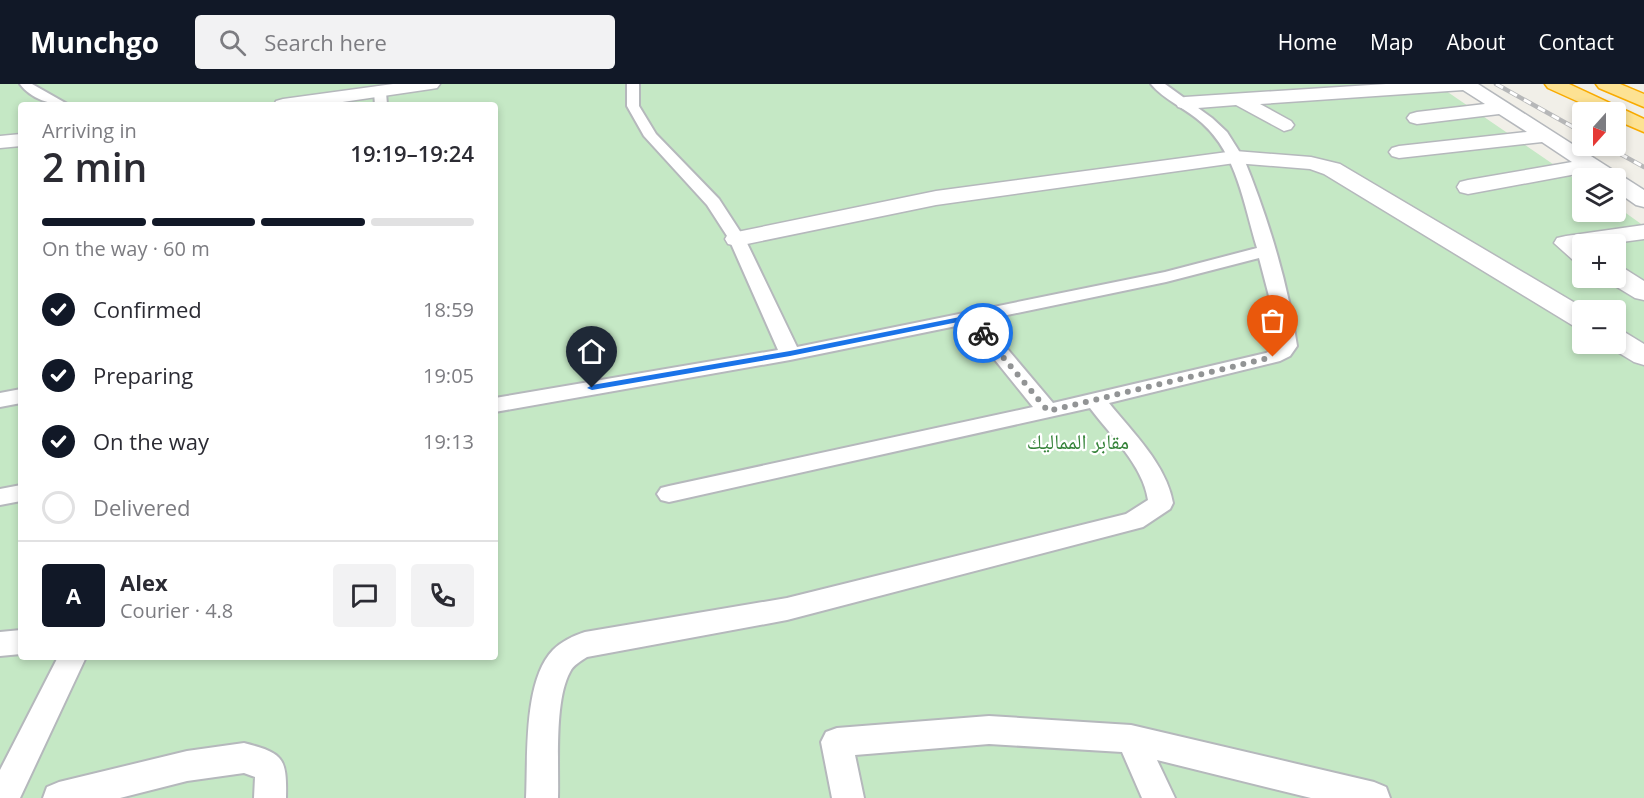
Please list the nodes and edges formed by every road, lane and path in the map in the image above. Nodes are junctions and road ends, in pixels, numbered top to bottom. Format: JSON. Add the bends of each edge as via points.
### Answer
{"nodes":[{"id":1,"x":26,"y":84,"type":"edge"},
{"id":2,"x":431,"y":84,"type":"edge"},
{"id":3,"x":633,"y":84,"type":"edge"},
{"id":4,"x":1157,"y":84,"type":"edge"},
{"id":5,"x":1466,"y":84,"type":"edge"},
{"id":6,"x":1554,"y":84,"type":"edge"},
{"id":7,"x":1605,"y":84,"type":"edge"},
{"id":8,"x":1243,"y":94,"type":"edge"},
{"id":9,"x":380,"y":98,"type":"edge"},
{"id":10,"x":1644,"y":101,"type":"edge"},
{"id":11,"x":57,"y":102,"type":"edge"},
{"id":12,"x":325,"y":102,"type":"edge"},
{"id":13,"x":1592,"y":102,"type":"edge"},
{"id":14,"x":1185,"y":103,"type":"junction"},
{"id":15,"x":1502,"y":108,"type":"junction"},
{"id":16,"x":1417,"y":118,"type":"dead end"},
{"id":17,"x":1626,"y":118,"type":"edge"},
{"id":18,"x":1284,"y":125,"type":"dead end"},
{"id":19,"x":1644,"y":126,"type":"edge"},
{"id":20,"x":1546,"y":136,"type":"junction"},
{"id":21,"x":18,"y":140,"type":"edge"},
{"id":22,"x":0,"y":142,"type":"edge"},
{"id":23,"x":1399,"y":152,"type":"dead end"},
{"id":24,"x":1235,"y":157,"type":"junction"},
{"id":25,"x":1591,"y":165,"type":"junction"},
{"id":26,"x":1596,"y":168,"type":"edge"},
{"id":27,"x":1468,"y":187,"type":"dead end"},
{"id":28,"x":1626,"y":188,"type":"edge"},
{"id":29,"x":1644,"y":200,"type":"edge"},
{"id":30,"x":1644,"y":232,"type":"edge"},
{"id":31,"x":1626,"y":235,"type":"edge"},
{"id":32,"x":737,"y":239,"type":"junction"},
{"id":33,"x":1266,"y":251,"type":"junction"},
{"id":34,"x":1626,"y":281,"type":"edge"},
{"id":35,"x":1644,"y":292,"type":"edge"},
{"id":36,"x":1572,"y":314,"type":"edge"},
{"id":37,"x":970,"y":317,"type":"junction"},
{"id":38,"x":790,"y":354,"type":"junction"},
{"id":39,"x":18,"y":397,"type":"edge"},
{"id":40,"x":0,"y":400,"type":"edge"},
{"id":41,"x":1095,"y":400,"type":"junction"},
{"id":42,"x":498,"y":404,"type":"edge"},
{"id":43,"x":1048,"y":411,"type":"junction"},
{"id":44,"x":18,"y":494,"type":"edge"},
{"id":45,"x":669,"y":494,"type":"dead end"},
{"id":46,"x":0,"y":497,"type":"edge"},
{"id":47,"x":18,"y":642,"type":"edge"},
{"id":48,"x":0,"y":644,"type":"edge"},
{"id":49,"x":71,"y":660,"type":"edge"},
{"id":50,"x":1131,"y":739,"type":"junction"},
{"id":51,"x":3,"y":798,"type":"edge"},
{"id":52,"x":59,"y":798,"type":"edge"},
{"id":53,"x":270,"y":798,"type":"edge"},
{"id":54,"x":542,"y":798,"type":"edge"},
{"id":55,"x":848,"y":798,"type":"edge"},
{"id":56,"x":1159,"y":798,"type":"edge"},
{"id":57,"x":1374,"y":798,"type":"edge"}],
"edges":[{"from":1,"to":11,"type":"lane"},
{"from":2,"to":9,"type":"street"},
{"from":3,"to":32,"type":"lane","via":[[633,106],[651,136],[713,202]]},
{"from":4,"to":14,"type":"lane"},
{"from":5,"to":8,"type":"street"},
{"from":5,"to":15,"type":"street"},
{"from":6,"to":13,"type":"highway"},
{"from":7,"to":10,"type":"highway"},
{"from":8,"to":14,"type":"street"},
{"from":8,"to":18,"type":"street"},
{"from":9,"to":12,"type":"street"},
{"from":14,"to":24,"type":"lane","via":[[1223,137]]},
{"from":15,"to":16,"type":"street"},
{"from":15,"to":20,"type":"street"},
{"from":17,"to":19,"type":"highway"},
{"from":20,"to":23,"type":"street"},
{"from":20,"to":25,"type":"street"},
{"from":21,"to":22,"type":"street"},
{"from":24,"to":32,"type":"street","via":[[936,198]]},
{"from":24,"to":33,"type":"lane"},
{"from":24,"to":36,"type":"street","via":[[1311,163],[1332,169]]},
{"from":25,"to":26,"type":"street"},
{"from":25,"to":27,"type":"street"},
{"from":28,"to":29,"type":"street"},
{"from":30,"to":31,"type":"street"},
{"from":32,"to":38,"type":"lane"},
{"from":33,"to":37,"type":"lane","via":[[1166,277]]},
{"from":33,"to":41,"type":"lane","via":[[1283,315],[1287,346],[1283,352]]},
{"from":34,"to":35,"type":"street"},
{"from":37,"to":38,"type":"lane"},
{"from":37,"to":43,"type":"lane"},
{"from":38,"to":42,"type":"lane"},
{"from":39,"to":40,"type":"lane"},
{"from":41,"to":43,"type":"lane"},
{"from":41,"to":54,"type":"lane","via":[[1150,471],[1161,492],[1161,503],[1134,521],[787,609],[578,647],[557,667],[548,697]]},
{"from":43,"to":45,"type":"lane"},
{"from":44,"to":46,"type":"lane"},
{"from":47,"to":48,"type":"lane"},
{"from":49,"to":51,"type":"lane"},
{"from":50,"to":55,"type":"lane","via":[[989,730],[837,742]]},
{"from":50,"to":56,"type":"lane"},
{"from":50,"to":57,"type":"lane"},
{"from":52,"to":53,"type":"lane","via":[[187,766],[244,758],[263,763],[271,772]]}]}
